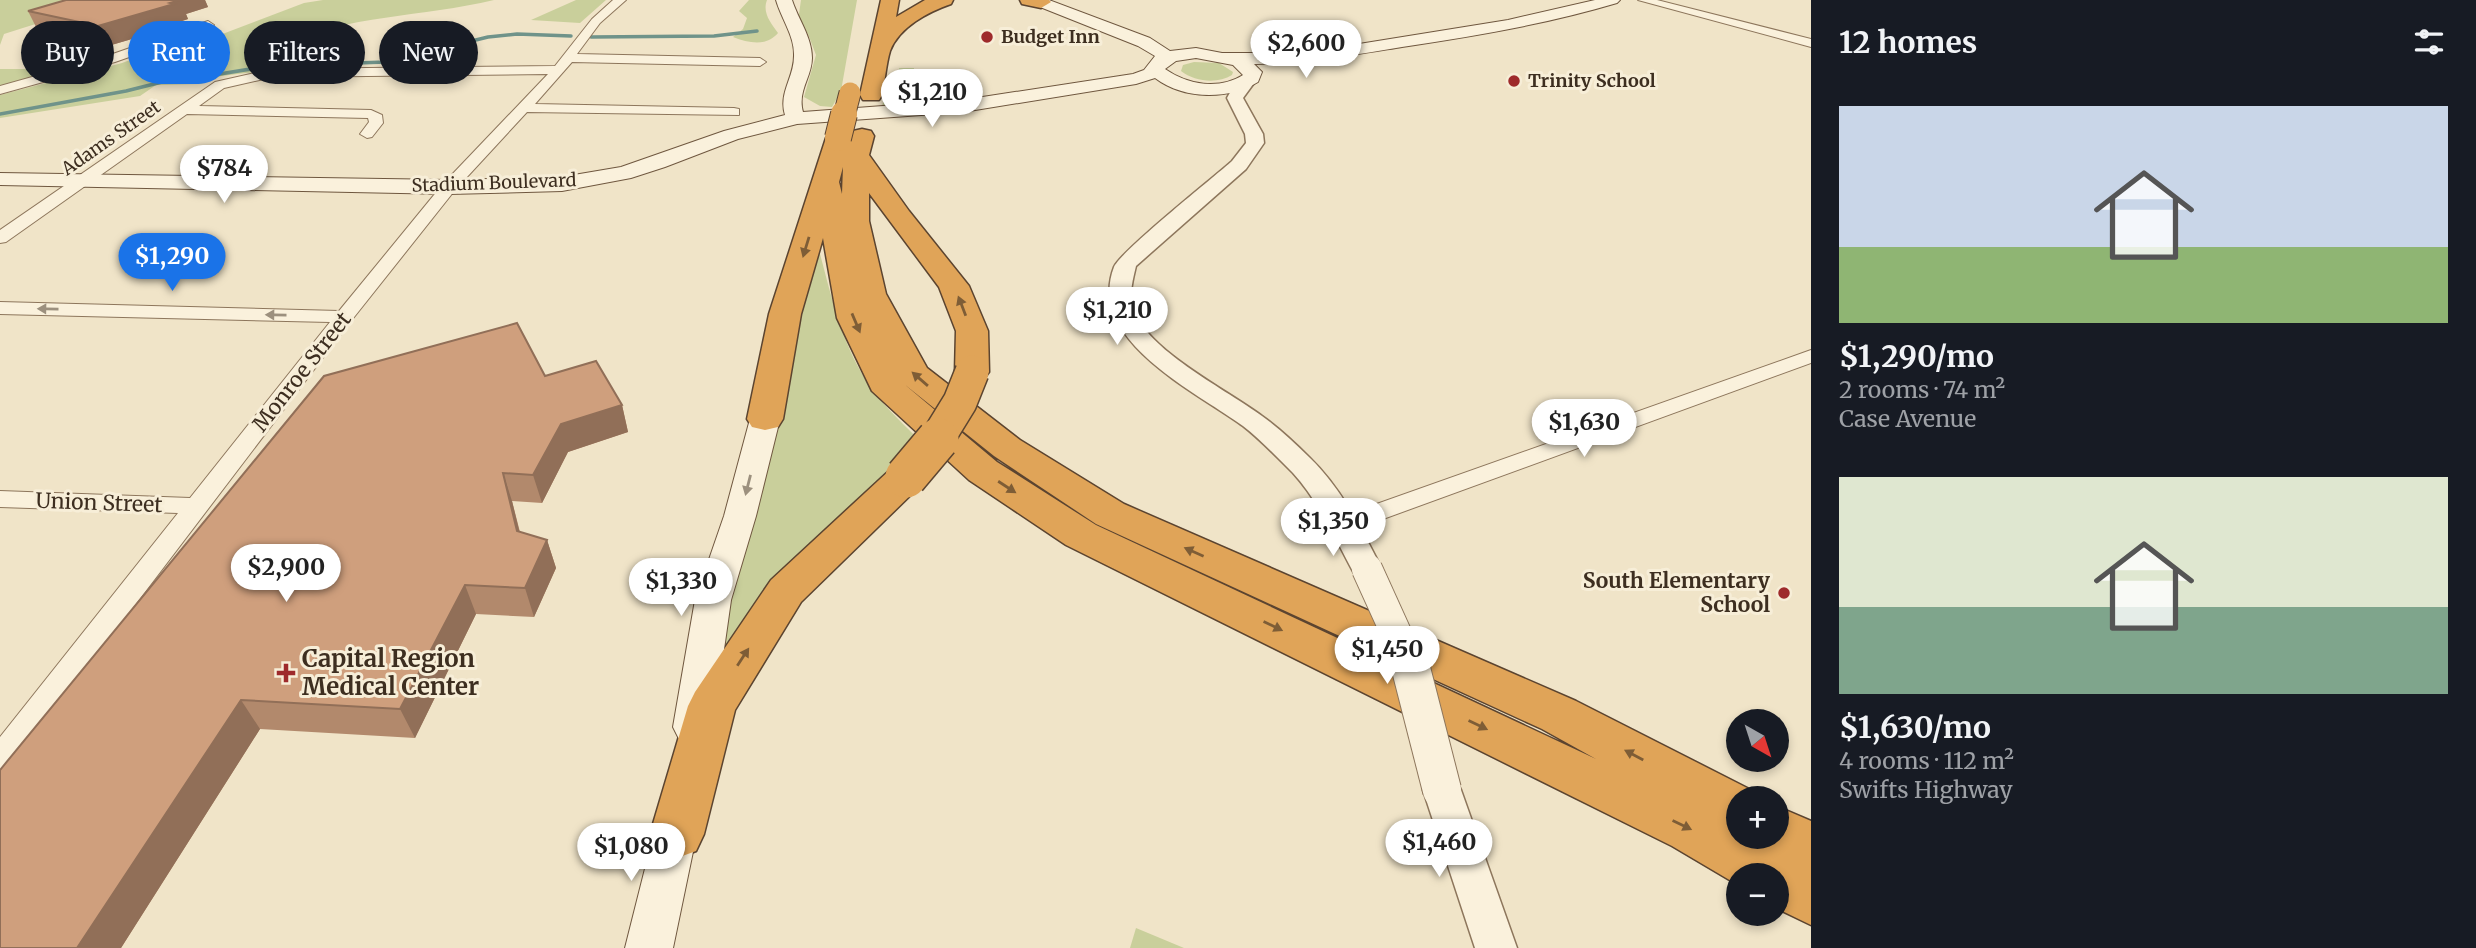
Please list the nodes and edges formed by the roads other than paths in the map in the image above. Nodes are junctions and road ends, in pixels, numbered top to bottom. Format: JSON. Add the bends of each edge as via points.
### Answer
{"nodes":[{"id":1,"x":620,"y":0,"type":"edge"},
{"id":2,"x":784,"y":0,"type":"edge"},
{"id":3,"x":944,"y":0,"type":"edge"},
{"id":4,"x":1612,"y":0,"type":"edge"},
{"id":5,"x":1644,"y":0,"type":"edge"},
{"id":6,"x":1035,"y":1,"type":"edge"},
{"id":7,"x":876,"y":2,"type":"edge"},
{"id":8,"x":1103,"y":26,"type":"junction"},
{"id":9,"x":1811,"y":43,"type":"edge"},
{"id":10,"x":879,"y":50,"type":"junction"},
{"id":11,"x":1346,"y":50,"type":"junction"},
{"id":12,"x":128,"y":53,"type":"edge"},
{"id":13,"x":1219,"y":56,"type":"junction"},
{"id":14,"x":569,"y":58,"type":"junction"},
{"id":15,"x":760,"y":62,"type":"dead end"},
{"id":16,"x":1158,"y":63,"type":"junction"},
{"id":17,"x":559,"y":70,"type":"junction"},
{"id":18,"x":1249,"y":81,"type":"junction"},
{"id":19,"x":1181,"y":84,"type":"junction"},
{"id":20,"x":1086,"y":87,"type":"junction"},
{"id":21,"x":0,"y":90,"type":"edge"},
{"id":22,"x":1061,"y":91,"type":"junction"},
{"id":23,"x":861,"y":94,"type":"junction"},
{"id":24,"x":524,"y":108,"type":"junction"},
{"id":25,"x":184,"y":110,"type":"junction"},
{"id":26,"x":734,"y":112,"type":"dead end"},
{"id":27,"x":1245,"y":117,"type":"junction"},
{"id":28,"x":796,"y":118,"type":"junction"},
{"id":29,"x":367,"y":134,"type":"dead end"},
{"id":30,"x":845,"y":153,"type":"junction"},
{"id":31,"x":0,"y":179,"type":"edge"},
{"id":32,"x":84,"y":181,"type":"junction"},
{"id":33,"x":449,"y":187,"type":"junction"},
{"id":34,"x":0,"y":238,"type":"edge"},
{"id":35,"x":0,"y":308,"type":"edge"},
{"id":36,"x":344,"y":317,"type":"junction"},
{"id":37,"x":1811,"y":356,"type":"edge"},
{"id":38,"x":765,"y":419,"type":"joint"},
{"id":39,"x":0,"y":499,"type":"edge"},
{"id":40,"x":197,"y":506,"type":"junction"},
{"id":41,"x":1345,"y":524,"type":"junction"},
{"id":42,"x":0,"y":759,"type":"edge"},
{"id":43,"x":1726,"y":804,"type":"edge"},
{"id":44,"x":677,"y":834,"type":"junction"},
{"id":45,"x":1789,"y":837,"type":"edge"},
{"id":46,"x":1811,"y":848,"type":"edge"},
{"id":47,"x":1750,"y":863,"type":"edge"},
{"id":48,"x":1789,"y":885,"type":"edge"},
{"id":49,"x":1811,"y":898,"type":"edge"},
{"id":50,"x":649,"y":948,"type":"edge"},
{"id":51,"x":1496,"y":948,"type":"edge"}],
"edges":[{"from":1,"to":14,"type":"street","name":"Monroe Street","via":[[596,21]]},
{"from":2,"to":28,"type":"main road","via":[[803,54],[790,98]]},
{"from":3,"to":10,"type":"highway","via":[[902,20]]},
{"from":4,"to":11,"type":"main road","via":[[1531,22]]},
{"from":5,"to":9,"type":"street"},
{"from":6,"to":8,"type":"main road"},
{"from":7,"to":10,"type":"highway"},
{"from":7,"to":23,"type":"highway"},
{"from":8,"to":13,"type":"main road"},
{"from":8,"to":16,"type":"main road","via":[[1155,47],[1164,57]]},
{"from":8,"to":20,"type":"main road","via":[[1134,47],[1139,67]]},
{"from":10,"to":23,"type":"highway"},
{"from":11,"to":13,"type":"main road","via":[[1260,58]]},
{"from":11,"to":18,"type":"main road","via":[[1275,67]]},
{"from":12,"to":21,"type":"street"},
{"from":13,"to":16,"type":"main road","via":[[1181,54]]},
{"from":13,"to":18,"type":"main road","via":[[1248,66],[1253,72]]},
{"from":14,"to":15,"type":"street"},
{"from":14,"to":17,"type":"street","name":"Monroe Street"},
{"from":16,"to":19,"type":"main road","via":[[1157,71]]},
{"from":16,"to":20,"type":"main road","via":[[1150,74],[1136,79]]},
{"from":17,"to":24,"type":"street","name":"Monroe Street"},
{"from":17,"to":25,"type":"street","name":"Adams Street","via":[[273,73],[220,85]]},
{"from":18,"to":19,"type":"main road","via":[[1221,89]]},
{"from":18,"to":27,"type":"street","via":[[1235,98]]},
{"from":19,"to":22,"type":"main road"},
{"from":19,"to":27,"type":"street","via":[[1216,96]]},
{"from":20,"to":22,"type":"main road"},
{"from":22,"to":28,"type":"main road","name":"Stadium Boulevard","via":[[963,106]]},
{"from":23,"to":30,"type":"highway"},
{"from":24,"to":26,"type":"street"},
{"from":24,"to":33,"type":"street","name":"Monroe Street"},
{"from":25,"to":29,"type":"street","via":[[371,114],[377,118]]},
{"from":25,"to":32,"type":"street","name":"Adams Street"},
{"from":27,"to":41,"type":"street","via":[[1255,143],[1248,155],[1126,264],[1117,280],[1117,299],[1135,334],[1151,350],[1255,422],[1304,468]]},
{"from":28,"to":33,"type":"main road","name":"Stadium Boulevard","via":[[598,178]]},
{"from":30,"to":38,"type":"highway","one_way":true,"via":[[785,314]]},
{"from":43,"to":30,"type":"highway","one_way":true,"via":[[1559,715],[1110,514],[1007,448],[913,374],[870,294]]},
{"from":44,"to":30,"type":"highway","one_way":true,"bridge":true,"via":[[712,706],[786,591],[906,477],[942,434],[964,401],[972,372],[972,331],[954,286]]},
{"from":30,"to":47,"type":"highway","one_way":true,"via":[[853,318],[891,391],[983,471],[1081,535],[1691,829]]},
{"from":31,"to":32,"type":"main road","name":"Stadium Boulevard"},
{"from":32,"to":33,"type":"main road","name":"Stadium Boulevard"},
{"from":32,"to":34,"type":"street","name":"Adams Street"},
{"from":33,"to":36,"type":"street","name":"Monroe Street"},
{"from":36,"to":35,"type":"street","one_way":true},
{"from":36,"to":40,"type":"street","name":"Monroe Street"},
{"from":37,"to":41,"type":"street"},
{"from":38,"to":44,"type":"main road","one_way":true,"via":[[713,600]]},
{"from":39,"to":40,"type":"street","name":"Union Street"},
{"from":40,"to":42,"type":"street","name":"Monroe Street"},
{"from":41,"to":51,"type":"street","bridge":true,"via":[[1412,669],[1442,790]]},
{"from":44,"to":50,"type":"main road"},
{"from":45,"to":46,"type":"highway"},
{"from":48,"to":49,"type":"highway"}]}
